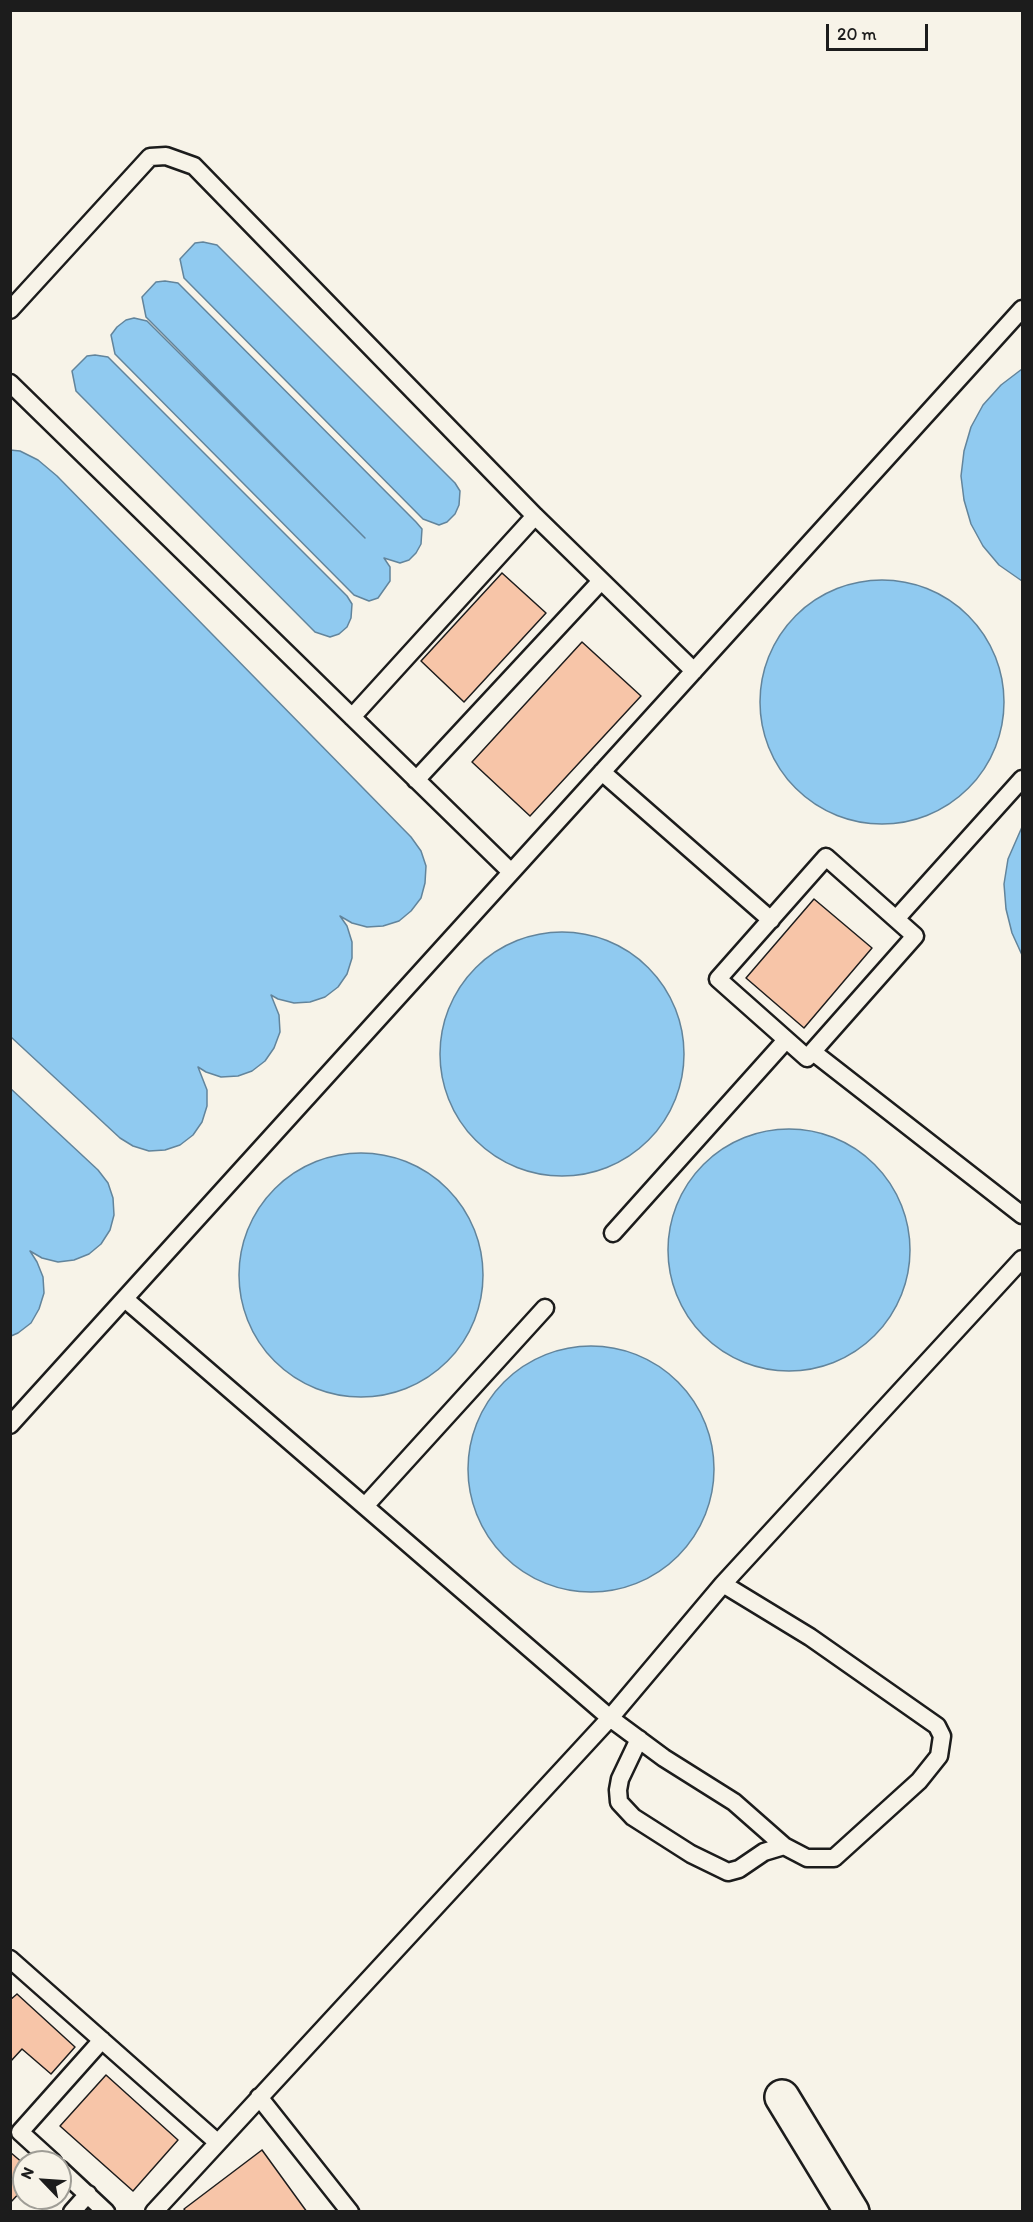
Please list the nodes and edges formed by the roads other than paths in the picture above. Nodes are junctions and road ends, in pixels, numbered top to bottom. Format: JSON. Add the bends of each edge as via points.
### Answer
{"nodes":[{"id":1,"x":1023,"y":309,"type":"edge"},
{"id":2,"x":10,"y":310,"type":"edge"},
{"id":3,"x":10,"y":383,"type":"edge"},
{"id":4,"x":535,"y":516,"type":"junction"},
{"id":5,"x":601,"y":581,"type":"junction"},
{"id":6,"x":694,"y":671,"type":"junction"},
{"id":7,"x":352,"y":717,"type":"junction"},
{"id":8,"x":602,"y":772,"type":"junction"},
{"id":9,"x":1023,"y":779,"type":"edge"},
{"id":10,"x":416,"y":780,"type":"junction"},
{"id":11,"x":511,"y":873,"type":"junction"},
{"id":12,"x":896,"y":919,"type":"junction"},
{"id":13,"x":771,"y":920,"type":"junction"},
{"id":14,"x":786,"y":1041,"type":"junction"},
{"id":15,"x":813,"y":1052,"type":"junction"},
{"id":16,"x":1023,"y":1215,"type":"edge"},
{"id":17,"x":613,"y":1233,"type":"dead end"},
{"id":18,"x":1023,"y":1259,"type":"edge"},
{"id":19,"x":125,"y":1299,"type":"junction"},
{"id":20,"x":545,"y":1308,"type":"dead end"},
{"id":21,"x":10,"y":1425,"type":"edge"},
{"id":22,"x":365,"y":1506,"type":"junction"},
{"id":23,"x":723,"y":1584,"type":"junction"},
{"id":24,"x":610,"y":1718,"type":"junction"},
{"id":25,"x":639,"y":1739,"type":"junction"},
{"id":26,"x":784,"y":1846,"type":"junction"},
{"id":27,"x":10,"y":1959,"type":"edge"},
{"id":28,"x":102,"y":2040,"type":"junction"},
{"id":29,"x":259,"y":2097,"type":"junction"},
{"id":30,"x":782,"y":2097,"type":"dead end"},
{"id":31,"x":217,"y":2142,"type":"junction"},
{"id":32,"x":40,"y":2150,"type":"edge"},
{"id":33,"x":72,"y":2180,"type":"edge"},
{"id":34,"x":88,"y":2194,"type":"junction"},
{"id":35,"x":158,"y":2210,"type":"edge"},
{"id":36,"x":72,"y":2211,"type":"edge"},
{"id":37,"x":106,"y":2211,"type":"edge"},
{"id":38,"x":350,"y":2211,"type":"edge"},
{"id":39,"x":852,"y":2211,"type":"edge"}],
"edges":[{"from":1,"to":6,"type":"lane"},
{"from":2,"to":4,"type":"lane","via":[[150,157],[166,156],[188,163]]},
{"from":3,"to":7,"type":"lane"},
{"from":4,"to":5,"type":"lane"},
{"from":4,"to":7,"type":"lane"},
{"from":5,"to":6,"type":"lane"},
{"from":5,"to":10,"type":"lane"},
{"from":6,"to":8,"type":"lane"},
{"from":7,"to":10,"type":"lane"},
{"from":8,"to":11,"type":"lane"},
{"from":8,"to":13,"type":"lane"},
{"from":9,"to":12,"type":"lane"},
{"from":10,"to":11,"type":"lane"},
{"from":11,"to":19,"type":"lane"},
{"from":12,"to":13,"type":"lane","via":[[826,857]]},
{"from":12,"to":15,"type":"lane","via":[[915,936]]},
{"from":13,"to":14,"type":"lane","via":[[718,979]]},
{"from":14,"to":15,"type":"lane","via":[[807,1058]]},
{"from":14,"to":17,"type":"lane"},
{"from":15,"to":16,"type":"lane"},
{"from":18,"to":23,"type":"lane"},
{"from":19,"to":21,"type":"lane"},
{"from":19,"to":22,"type":"lane"},
{"from":20,"to":22,"type":"lane"},
{"from":22,"to":24,"type":"lane"},
{"from":23,"to":24,"type":"lane"},
{"from":23,"to":26,"type":"lane","via":[[810,1637],[937,1726],[942,1736],[939,1756],[918,1781],[834,1858],[807,1858]]},
{"from":24,"to":25,"type":"lane"},
{"from":24,"to":29,"type":"lane"},
{"from":25,"to":26,"type":"lane","via":[[734,1802]]},
{"from":25,"to":26,"type":"lane","via":[[618,1790],[619,1802],[633,1817],[728,1872]]},
{"from":27,"to":28,"type":"lane"},
{"from":28,"to":31,"type":"lane"},
{"from":28,"to":32,"type":"lane","via":[[20,2132]]},
{"from":29,"to":31,"type":"lane"},
{"from":29,"to":38,"type":"lane"},
{"from":30,"to":39,"type":"street"},
{"from":31,"to":35,"type":"lane"},
{"from":33,"to":34,"type":"lane"},
{"from":34,"to":36,"type":"lane"},
{"from":34,"to":37,"type":"lane"}]}
